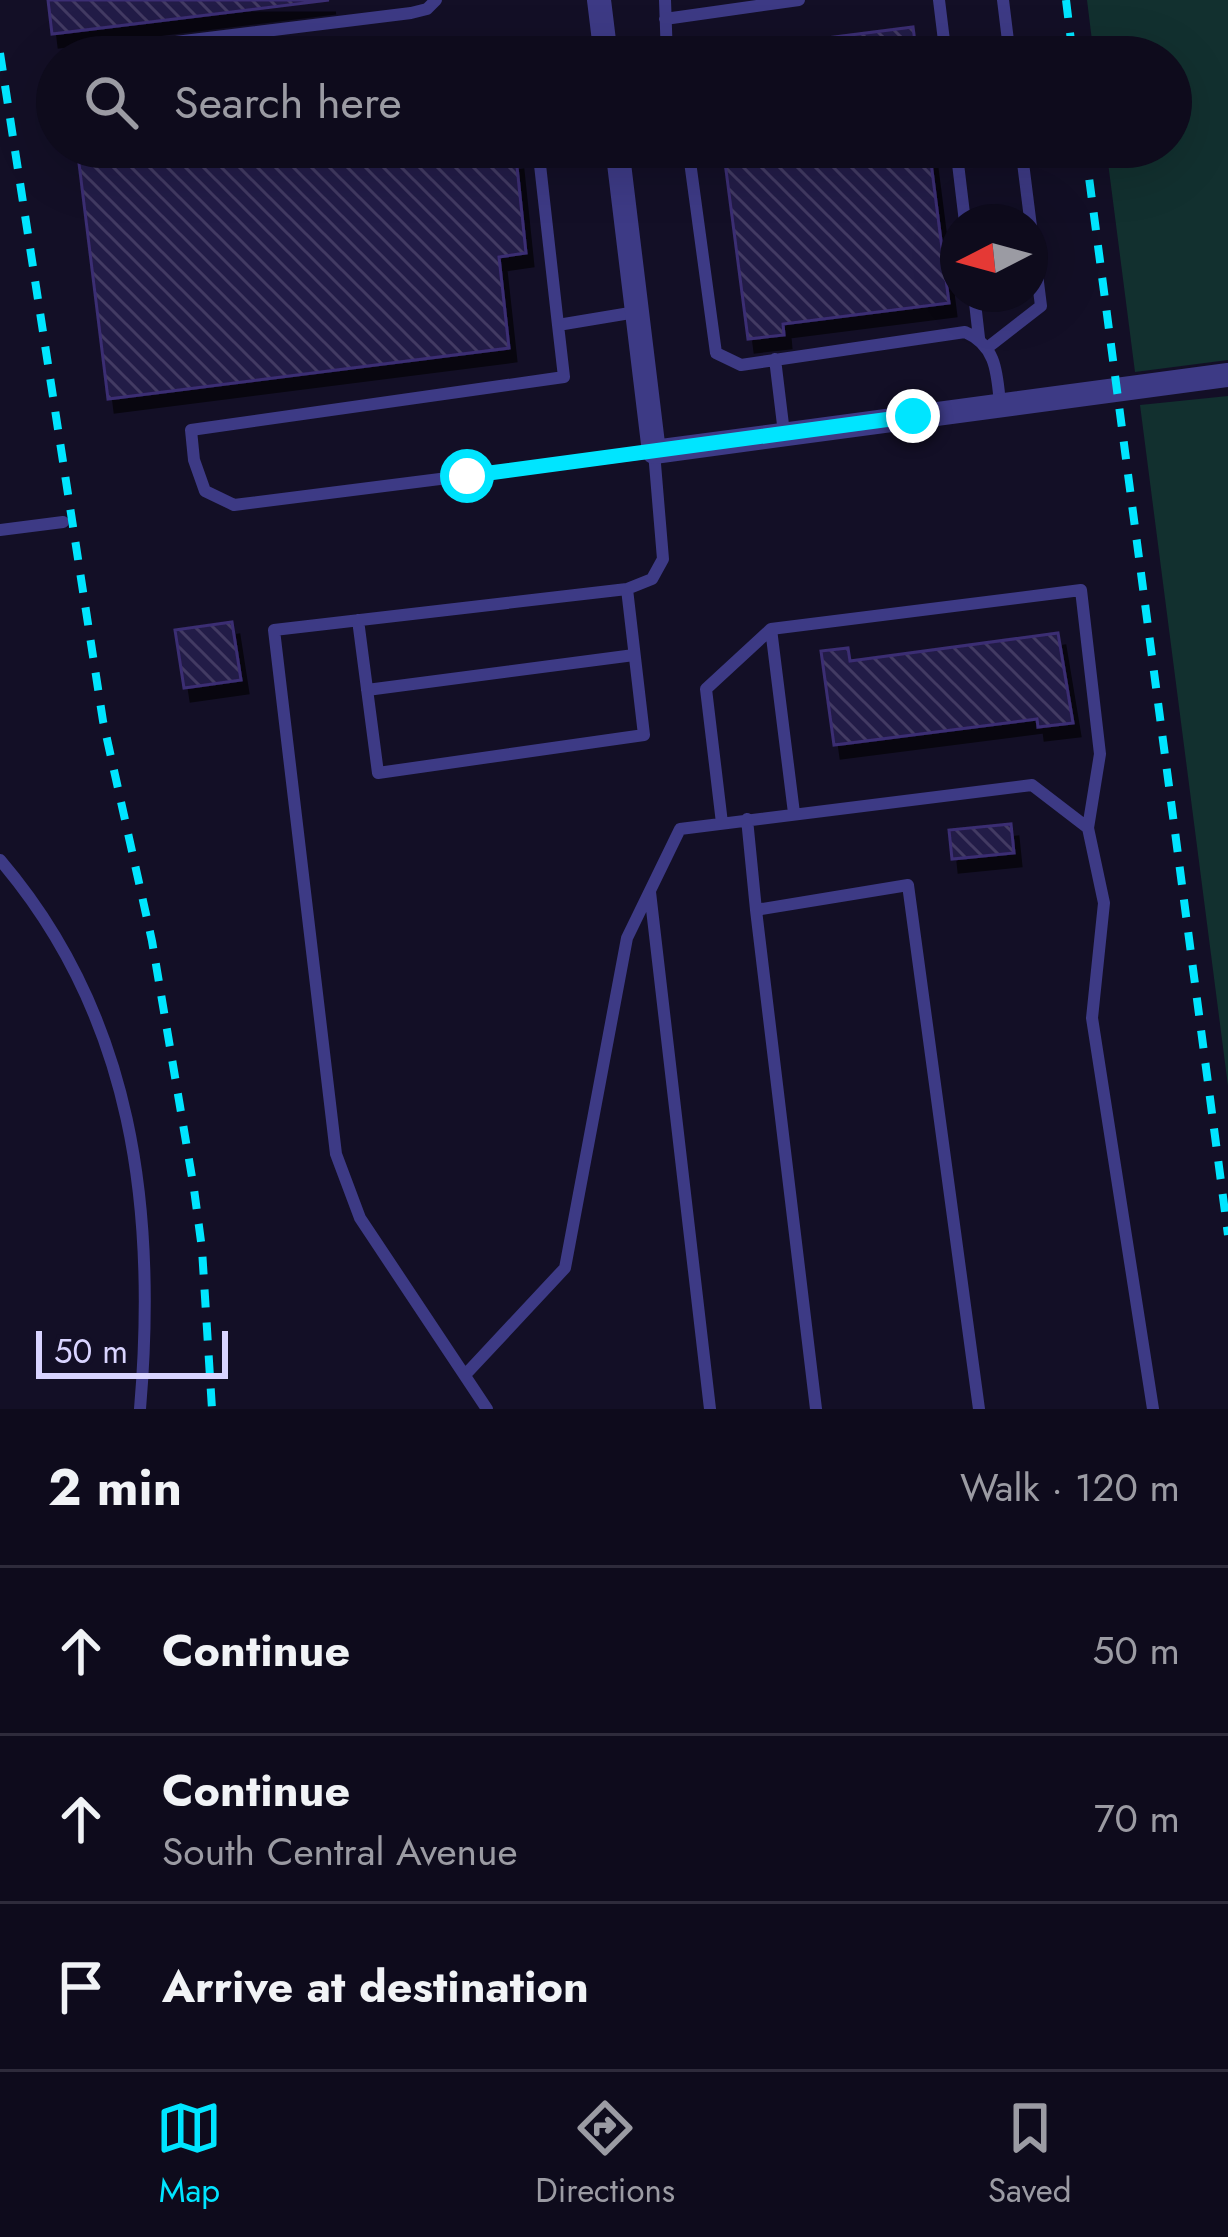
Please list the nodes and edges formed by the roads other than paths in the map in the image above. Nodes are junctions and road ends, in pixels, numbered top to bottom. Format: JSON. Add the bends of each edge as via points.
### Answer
{"nodes":[{"id":1,"x":436,"y":0,"type":"edge"},
{"id":2,"x":599,"y":0,"type":"edge"},
{"id":3,"x":665,"y":0,"type":"edge"},
{"id":4,"x":800,"y":0,"type":"edge"},
{"id":5,"x":939,"y":0,"type":"edge"},
{"id":6,"x":1003,"y":0,"type":"edge"},
{"id":7,"x":665,"y":19,"type":"junction"},
{"id":8,"x":225,"y":36,"type":"edge"},
{"id":9,"x":603,"y":36,"type":"edge"},
{"id":10,"x":666,"y":36,"type":"edge"},
{"id":11,"x":943,"y":36,"type":"edge"},
{"id":12,"x":1007,"y":36,"type":"edge"},
{"id":13,"x":540,"y":168,"type":"edge"},
{"id":14,"x":620,"y":168,"type":"edge"},
{"id":15,"x":691,"y":168,"type":"edge"},
{"id":16,"x":959,"y":168,"type":"edge"},
{"id":17,"x":1024,"y":168,"type":"edge"},
{"id":18,"x":963,"y":204,"type":"edge"},
{"id":19,"x":637,"y":312,"type":"junction"},
{"id":20,"x":977,"y":312,"type":"edge"},
{"id":21,"x":558,"y":325,"type":"junction"},
{"id":22,"x":983,"y":343,"type":"junction"},
{"id":23,"x":775,"y":359,"type":"junction"},
{"id":24,"x":1228,"y":375,"type":"edge"},
{"id":25,"x":1000,"y":404,"type":"junction"},
{"id":26,"x":784,"y":433,"type":"junction"},
{"id":27,"x":654,"y":452,"type":"junction"},
{"id":28,"x":63,"y":522,"type":"dead end"},
{"id":29,"x":0,"y":530,"type":"edge"},
{"id":30,"x":627,"y":590,"type":"junction"},
{"id":31,"x":358,"y":620,"type":"junction"},
{"id":32,"x":771,"y":629,"type":"junction"},
{"id":33,"x":634,"y":655,"type":"junction"},
{"id":34,"x":367,"y":690,"type":"junction"},
{"id":35,"x":794,"y":813,"type":"junction"},
{"id":36,"x":747,"y":819,"type":"junction"},
{"id":37,"x":722,"y":823,"type":"junction"},
{"id":38,"x":1088,"y":828,"type":"junction"},
{"id":39,"x":0,"y":860,"type":"edge"},
{"id":40,"x":650,"y":890,"type":"junction"},
{"id":41,"x":756,"y":910,"type":"junction"},
{"id":42,"x":465,"y":1376,"type":"junction"},
{"id":43,"x":140,"y":1409,"type":"edge"},
{"id":44,"x":488,"y":1409,"type":"edge"},
{"id":45,"x":710,"y":1409,"type":"edge"},
{"id":46,"x":817,"y":1409,"type":"edge"},
{"id":47,"x":979,"y":1409,"type":"edge"},
{"id":48,"x":1153,"y":1409,"type":"edge"}],
"edges":[{"from":1,"to":8,"type":"lane","via":[[396,15]]},
{"from":2,"to":9,"type":"street"},
{"from":3,"to":7,"type":"lane"},
{"from":4,"to":7,"type":"lane"},
{"from":5,"to":11,"type":"lane"},
{"from":6,"to":12,"type":"lane"},
{"from":7,"to":10,"type":"lane"},
{"from":13,"to":21,"type":"lane"},
{"from":14,"to":19,"type":"street"},
{"from":15,"to":23,"type":"lane","via":[[716,353],[740,365]]},
{"from":16,"to":18,"type":"lane"},
{"from":17,"to":22,"type":"lane","via":[[1041,306]]},
{"from":19,"to":21,"type":"lane"},
{"from":19,"to":27,"type":"street"},
{"from":20,"to":22,"type":"lane"},
{"from":21,"to":27,"type":"lane","via":[[564,376],[191,430],[205,491],[234,505]]},
{"from":22,"to":23,"type":"lane","via":[[965,332]]},
{"from":22,"to":25,"type":"lane","via":[[995,362]]},
{"from":23,"to":26,"type":"lane"},
{"from":24,"to":25,"type":"street"},
{"from":25,"to":26,"type":"street"},
{"from":26,"to":27,"type":"street"},
{"from":27,"to":30,"type":"lane","via":[[663,560],[652,579]]},
{"from":28,"to":29,"type":"lane"},
{"from":30,"to":31,"type":"lane"},
{"from":30,"to":33,"type":"lane"},
{"from":31,"to":34,"type":"lane"},
{"from":31,"to":42,"type":"lane","via":[[274,630],[336,1154],[360,1218]]},
{"from":32,"to":35,"type":"lane"},
{"from":32,"to":37,"type":"lane","via":[[706,689]]},
{"from":32,"to":38,"type":"lane","via":[[1081,590],[1100,754]]},
{"from":33,"to":34,"type":"lane"},
{"from":33,"to":34,"type":"lane","via":[[644,735],[378,773]]},
{"from":35,"to":36,"type":"lane"},
{"from":35,"to":38,"type":"lane","via":[[1032,784]]},
{"from":36,"to":37,"type":"lane"},
{"from":36,"to":41,"type":"lane"},
{"from":37,"to":40,"type":"lane","via":[[680,829]]},
{"from":38,"to":48,"type":"lane","via":[[1104,903],[1093,1018]]},
{"from":39,"to":43,"type":"lane","via":[[67,954],[121,1085],[144,1251]]},
{"from":40,"to":42,"type":"lane","via":[[627,938],[565,1268]]},
{"from":40,"to":45,"type":"lane"},
{"from":41,"to":46,"type":"lane"},
{"from":41,"to":47,"type":"lane","via":[[908,886]]},
{"from":42,"to":44,"type":"lane"}]}
